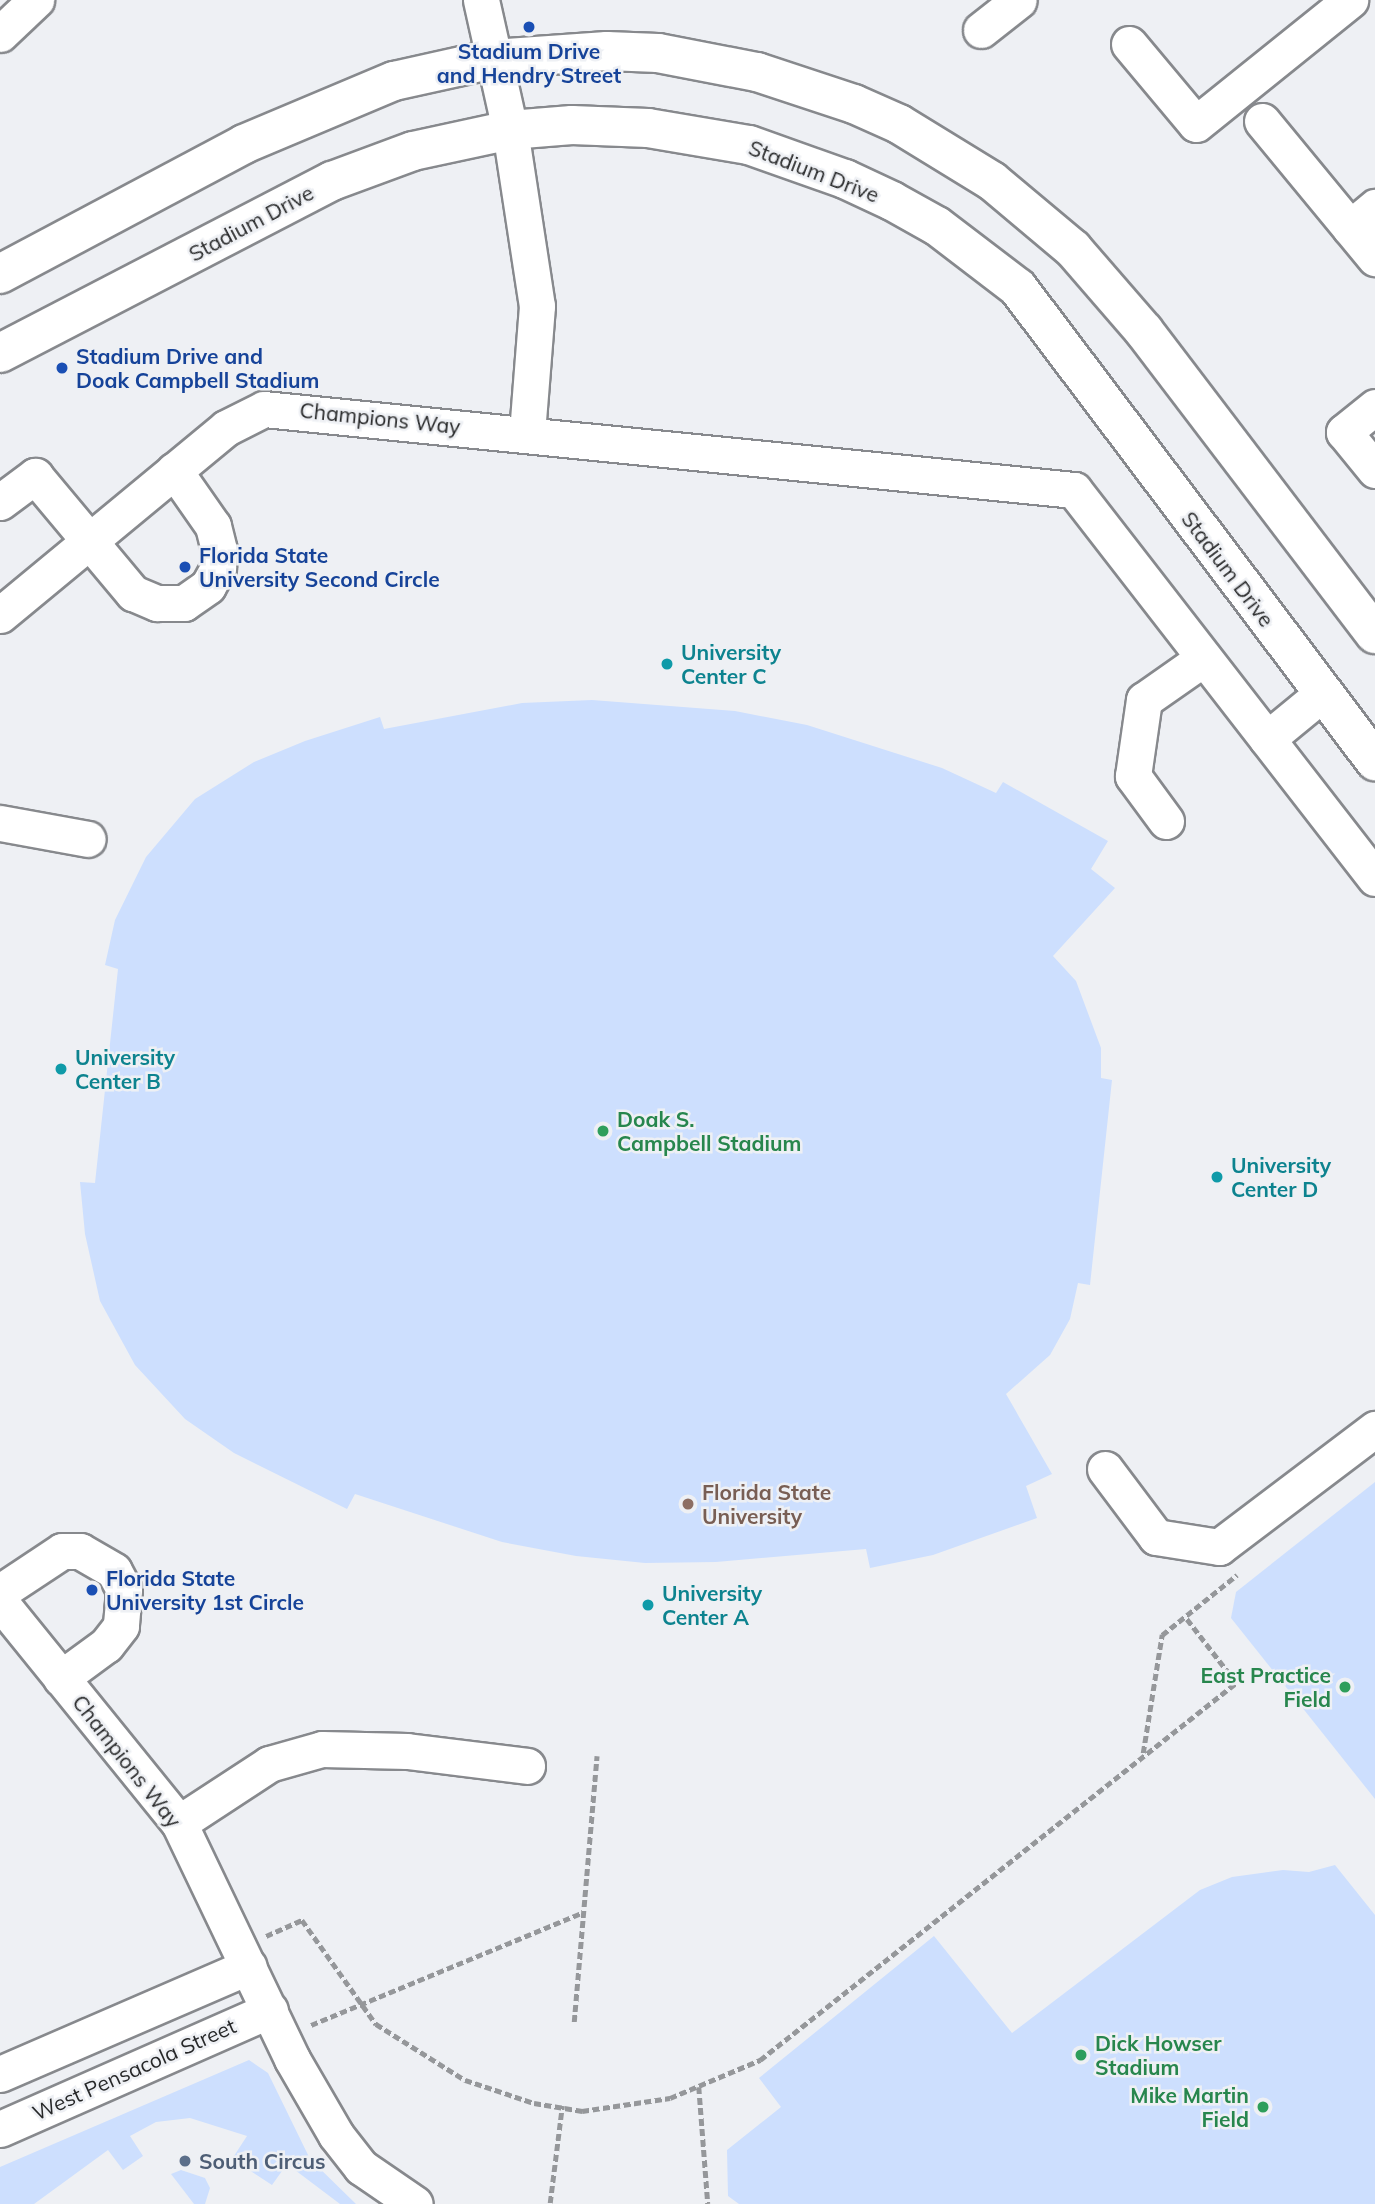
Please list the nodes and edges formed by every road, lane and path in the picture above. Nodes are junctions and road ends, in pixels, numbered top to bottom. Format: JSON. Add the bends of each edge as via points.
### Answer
{"nodes":[{"id":1,"x":36,"y":0,"type":"edge"},
{"id":2,"x":481,"y":0,"type":"edge"},
{"id":3,"x":1019,"y":0,"type":"edge"},
{"id":4,"x":1350,"y":0,"type":"edge"},
{"id":5,"x":982,"y":30,"type":"dead end"},
{"id":6,"x":0,"y":33,"type":"edge"},
{"id":7,"x":1129,"y":44,"type":"dead end"},
{"id":8,"x":494,"y":59,"type":"junction"},
{"id":9,"x":1262,"y":121,"type":"dead end"},
{"id":10,"x":510,"y":130,"type":"junction"},
{"id":11,"x":1363,"y":217,"type":"edge"},
{"id":12,"x":1375,"y":258,"type":"edge"},
{"id":13,"x":0,"y":274,"type":"edge"},
{"id":14,"x":0,"y":353,"type":"edge"},
{"id":15,"x":1375,"y":407,"type":"edge"},
{"id":16,"x":527,"y":433,"type":"junction"},
{"id":17,"x":174,"y":470,"type":"junction"},
{"id":18,"x":1375,"y":470,"type":"edge"},
{"id":19,"x":1,"y":502,"type":"edge"},
{"id":20,"x":89,"y":542,"type":"junction"},
{"id":21,"x":0,"y":615,"type":"edge"},
{"id":22,"x":1375,"y":634,"type":"edge"},
{"id":23,"x":1204,"y":658,"type":"junction"},
{"id":24,"x":1322,"y":693,"type":"junction"},
{"id":25,"x":1267,"y":739,"type":"junction"},
{"id":26,"x":1375,"y":761,"type":"edge"},
{"id":27,"x":1166,"y":821,"type":"dead end"},
{"id":28,"x":0,"y":823,"type":"edge"},
{"id":29,"x":88,"y":839,"type":"dead end"},
{"id":30,"x":1375,"y":878,"type":"edge"},
{"id":31,"x":1375,"y":1429,"type":"edge"},
{"id":32,"x":1105,"y":1469,"type":"dead end"},
{"id":33,"x":1248,"y":1567,"type":"dead end"},
{"id":34,"x":0,"y":1592,"type":"edge"},
{"id":35,"x":0,"y":1602,"type":"edge"},
{"id":36,"x":1185,"y":1617,"type":"junction"},
{"id":37,"x":61,"y":1678,"type":"junction"},
{"id":38,"x":1143,"y":1754,"type":"junction"},
{"id":39,"x":597,"y":1756,"type":"dead end"},
{"id":40,"x":527,"y":1766,"type":"dead end"},
{"id":41,"x":179,"y":1823,"type":"junction"},
{"id":42,"x":581,"y":1913,"type":"junction"},
{"id":43,"x":257,"y":1951,"type":"junction"},
{"id":44,"x":359,"y":2004,"type":"junction"},
{"id":45,"x":270,"y":2010,"type":"junction"},
{"id":46,"x":574,"y":2022,"type":"dead end"},
{"id":47,"x":310,"y":2025,"type":"dead end"},
{"id":48,"x":0,"y":2074,"type":"edge"},
{"id":49,"x":699,"y":2087,"type":"junction"},
{"id":50,"x":562,"y":2106,"type":"junction"},
{"id":51,"x":0,"y":2130,"type":"edge"},
{"id":52,"x":550,"y":2203,"type":"edge"},
{"id":53,"x":415,"y":2204,"type":"edge"},
{"id":54,"x":708,"y":2204,"type":"edge"}],
"edges":[{"from":1,"to":6,"type":"street"},
{"from":2,"to":8,"type":"street"},
{"from":3,"to":5,"type":"street"},
{"from":4,"to":7,"type":"street","via":[[1196,124]]},
{"from":8,"to":10,"type":"street"},
{"from":8,"to":13,"type":"main road","via":[[394,81],[343,99],[244,144]]},
{"from":8,"to":22,"type":"main road","via":[[607,51],[658,53],[757,72],[855,104],[899,124],[980,173],[1034,214],[1110,289]]},
{"from":9,"to":11,"type":"street"},
{"from":10,"to":14,"type":"main road","name":"Stadium Drive","via":[[413,151],[332,181]]},
{"from":10,"to":16,"type":"street","via":[[537,306]]},
{"from":10,"to":24,"type":"main road","name":"Stadium Drive","via":[[600,124],[698,134],[749,145],[845,179],[937,226],[1018,288]]},
{"from":11,"to":12,"type":"street"},
{"from":15,"to":18,"type":"street","via":[[1344,432]]},
{"from":16,"to":17,"type":"street","name":"Champions Way","via":[[264,409],[226,428]]},
{"from":16,"to":23,"type":"street","name":"Champions Way","via":[[1073,490]]},
{"from":17,"to":20,"type":"street","name":"Champions Way"},
{"from":17,"to":20,"type":"street","via":[[213,526],[218,568],[208,586],[184,603],[157,603],[133,593]]},
{"from":19,"to":20,"type":"street","via":[[35,476]]},
{"from":20,"to":21,"type":"street","name":"Champions Way"},
{"from":23,"to":25,"type":"street","name":"Champions Way"},
{"from":23,"to":27,"type":"street","via":[[1144,700],[1133,776]]},
{"from":24,"to":25,"type":"street"},
{"from":24,"to":26,"type":"main road","name":"Stadium Drive"},
{"from":25,"to":30,"type":"street","name":"Champions Way"},
{"from":28,"to":29,"type":"street"},
{"from":31,"to":32,"type":"street","via":[[1219,1547],[1156,1537]]},
{"from":33,"to":36,"type":"path"},
{"from":34,"to":37,"type":"street","via":[[62,1551],[90,1555],[114,1572],[124,1590],[121,1626],[106,1645]]},
{"from":35,"to":37,"type":"street","name":"Champions Way"},
{"from":36,"to":38,"type":"path","via":[[1161,1635]]},
{"from":36,"to":38,"type":"path","via":[[1236,1683]]},
{"from":37,"to":41,"type":"street","name":"Champions Way"},
{"from":38,"to":49,"type":"path","via":[[760,2060]]},
{"from":39,"to":42,"type":"path"},
{"from":40,"to":41,"type":"street","via":[[407,1751],[322,1749],[270,1764]]},
{"from":41,"to":43,"type":"street","name":"Champions Way"},
{"from":42,"to":44,"type":"path"},
{"from":42,"to":46,"type":"path"},
{"from":43,"to":44,"type":"path","via":[[302,1920]]},
{"from":43,"to":45,"type":"street","name":"Champions Way"},
{"from":43,"to":48,"type":"street"},
{"from":44,"to":47,"type":"path"},
{"from":44,"to":50,"type":"path","via":[[405,2046],[465,2080],[534,2103]]},
{"from":45,"to":51,"type":"street","name":"West Pensacola Street"},
{"from":45,"to":53,"type":"street","name":"Champions Way","via":[[336,2135],[370,2174]]},
{"from":49,"to":50,"type":"path","via":[[624,2107],[582,2111]]},
{"from":49,"to":54,"type":"path"},
{"from":50,"to":52,"type":"path"}]}
